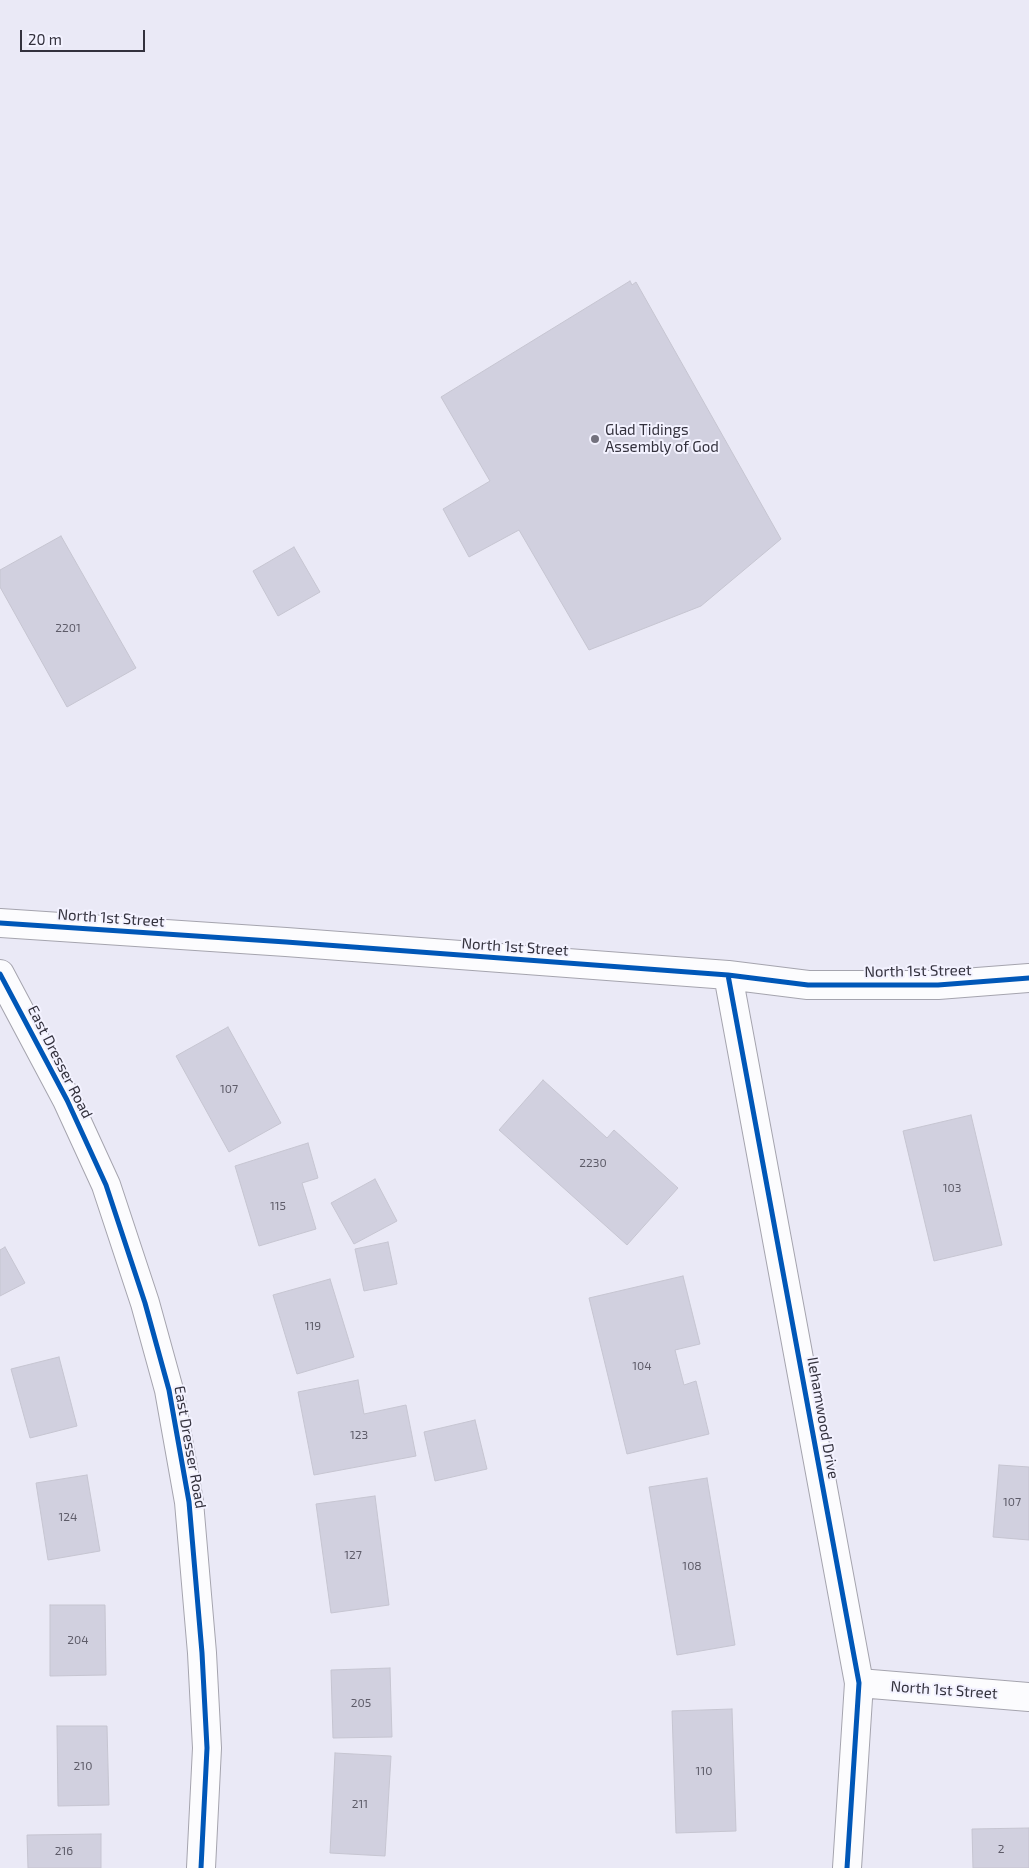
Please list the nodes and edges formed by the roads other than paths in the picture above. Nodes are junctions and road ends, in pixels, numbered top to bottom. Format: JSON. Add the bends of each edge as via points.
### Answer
{"nodes":[{"id":1,"x":0,"y":923,"type":"edge"},
{"id":2,"x":0,"y":974,"type":"edge"},
{"id":3,"x":728,"y":975,"type":"junction"},
{"id":4,"x":1029,"y":978,"type":"edge"},
{"id":5,"x":859,"y":1683,"type":"junction"},
{"id":6,"x":1029,"y":1696,"type":"edge"},
{"id":7,"x":201,"y":1868,"type":"edge"},
{"id":8,"x":847,"y":1868,"type":"edge"}],
"edges":[{"from":1,"to":3,"type":"street","name":"North 1st Street"},
{"from":2,"to":7,"type":"street","name":"East Dresser Road","via":[[67,1100],[106,1185],[145,1303],[169,1390],[189,1502],[202,1653],[207,1748]]},
{"from":3,"to":4,"type":"street","name":"North 1st Street","via":[[808,985],[938,985]]},
{"from":3,"to":5,"type":"street","name":"Ilehamwood Drive"},
{"from":5,"to":6,"type":"street","name":"North 1st Street"},
{"from":5,"to":8,"type":"street","name":"Ilehamwood Drive"}]}
